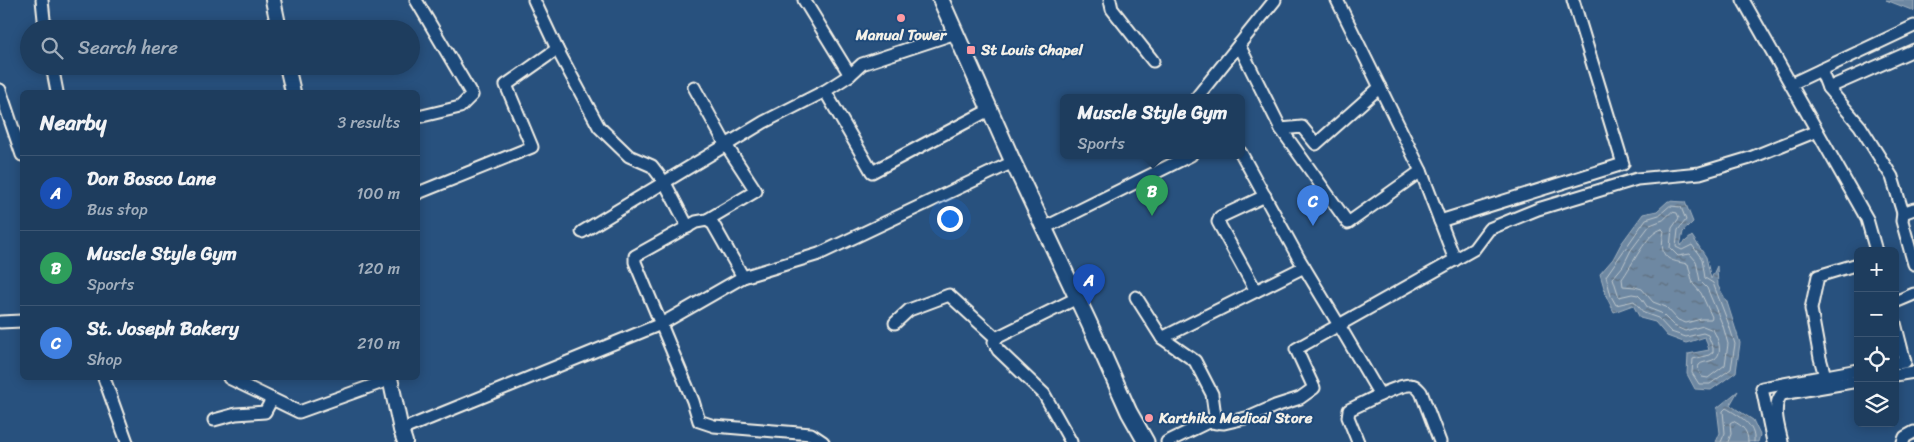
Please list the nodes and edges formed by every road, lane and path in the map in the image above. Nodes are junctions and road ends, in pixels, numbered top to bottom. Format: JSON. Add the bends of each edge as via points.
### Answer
{"nodes":[{"id":1,"x":42,"y":0,"type":"edge"},
{"id":2,"x":273,"y":0,"type":"edge"},
{"id":3,"x":416,"y":0,"type":"edge"},
{"id":4,"x":534,"y":0,"type":"edge"},
{"id":5,"x":804,"y":0,"type":"edge"},
{"id":6,"x":941,"y":0,"type":"edge"},
{"id":7,"x":1110,"y":0,"type":"edge"},
{"id":8,"x":1275,"y":0,"type":"edge"},
{"id":9,"x":1337,"y":0,"type":"edge"},
{"id":10,"x":1573,"y":0,"type":"edge"},
{"id":11,"x":1743,"y":0,"type":"edge"},
{"id":12,"x":44,"y":20,"type":"edge"},
{"id":13,"x":277,"y":20,"type":"edge"},
{"id":14,"x":1914,"y":26,"type":"edge"},
{"id":15,"x":956,"y":33,"type":"junction"},
{"id":16,"x":1239,"y":45,"type":"junction"},
{"id":17,"x":557,"y":49,"type":"junction"},
{"id":18,"x":1914,"y":50,"type":"edge"},
{"id":19,"x":1154,"y":61,"type":"dead end"},
{"id":20,"x":1821,"y":70,"type":"junction"},
{"id":21,"x":54,"y":75,"type":"edge"},
{"id":22,"x":289,"y":75,"type":"edge"},
{"id":23,"x":850,"y":75,"type":"junction"},
{"id":24,"x":1791,"y":84,"type":"junction"},
{"id":25,"x":694,"y":87,"type":"dead end"},
{"id":26,"x":1380,"y":87,"type":"junction"},
{"id":27,"x":1828,"y":88,"type":"junction"},
{"id":28,"x":0,"y":90,"type":"edge"},
{"id":29,"x":57,"y":90,"type":"edge"},
{"id":30,"x":293,"y":90,"type":"edge"},
{"id":31,"x":825,"y":91,"type":"junction"},
{"id":32,"x":1199,"y":94,"type":"edge"},
{"id":33,"x":991,"y":109,"type":"junction"},
{"id":34,"x":420,"y":117,"type":"edge"},
{"id":35,"x":1281,"y":130,"type":"junction"},
{"id":36,"x":1817,"y":131,"type":"junction"},
{"id":37,"x":726,"y":145,"type":"junction"},
{"id":38,"x":20,"y":149,"type":"edge"},
{"id":39,"x":1183,"y":159,"type":"edge"},
{"id":40,"x":1244,"y":159,"type":"edge"},
{"id":41,"x":1013,"y":162,"type":"junction"},
{"id":42,"x":1421,"y":171,"type":"junction"},
{"id":43,"x":665,"y":183,"type":"junction"},
{"id":44,"x":420,"y":192,"type":"edge"},
{"id":45,"x":1264,"y":196,"type":"junction"},
{"id":46,"x":1909,"y":211,"type":"edge"},
{"id":47,"x":707,"y":220,"type":"junction"},
{"id":48,"x":1440,"y":221,"type":"junction"},
{"id":49,"x":688,"y":227,"type":"junction"},
{"id":50,"x":1044,"y":228,"type":"junction"},
{"id":51,"x":582,"y":232,"type":"dead end"},
{"id":52,"x":1875,"y":247,"type":"edge"},
{"id":53,"x":1455,"y":260,"type":"junction"},
{"id":54,"x":1914,"y":264,"type":"edge"},
{"id":55,"x":1854,"y":265,"type":"edge"},
{"id":56,"x":1304,"y":267,"type":"junction"},
{"id":57,"x":743,"y":277,"type":"junction"},
{"id":58,"x":1256,"y":291,"type":"junction"},
{"id":59,"x":1914,"y":294,"type":"edge"},
{"id":60,"x":1136,"y":297,"type":"dead end"},
{"id":61,"x":1077,"y":298,"type":"junction"},
{"id":62,"x":1899,"y":300,"type":"edge"},
{"id":63,"x":20,"y":321,"type":"edge"},
{"id":64,"x":0,"y":322,"type":"edge"},
{"id":65,"x":895,"y":323,"type":"dead end"},
{"id":66,"x":661,"y":324,"type":"junction"},
{"id":67,"x":1339,"y":325,"type":"junction"},
{"id":68,"x":1899,"y":337,"type":"edge"},
{"id":69,"x":996,"y":338,"type":"junction"},
{"id":70,"x":1162,"y":338,"type":"junction"},
{"id":71,"x":1905,"y":361,"type":"edge"},
{"id":72,"x":1854,"y":371,"type":"edge"},
{"id":73,"x":1914,"y":372,"type":"edge"},
{"id":74,"x":1899,"y":374,"type":"edge"},
{"id":75,"x":1825,"y":376,"type":"junction"},
{"id":76,"x":105,"y":380,"type":"edge"},
{"id":77,"x":236,"y":380,"type":"edge"},
{"id":78,"x":386,"y":380,"type":"edge"},
{"id":79,"x":391,"y":380,"type":"edge"},
{"id":80,"x":1854,"y":382,"type":"edge"},
{"id":81,"x":1380,"y":396,"type":"junction"},
{"id":82,"x":272,"y":399,"type":"junction"},
{"id":83,"x":214,"y":420,"type":"dead end"},
{"id":84,"x":1216,"y":423,"type":"junction"},
{"id":85,"x":1914,"y":432,"type":"edge"},
{"id":86,"x":403,"y":436,"type":"edge"},
{"id":87,"x":779,"y":437,"type":"edge"},
{"id":88,"x":127,"y":442,"type":"edge"},
{"id":89,"x":823,"y":442,"type":"edge"},
{"id":90,"x":1071,"y":442,"type":"edge"},
{"id":91,"x":1146,"y":442,"type":"edge"},
{"id":92,"x":1167,"y":442,"type":"edge"},
{"id":93,"x":1358,"y":442,"type":"edge"},
{"id":94,"x":1440,"y":442,"type":"edge"},
{"id":95,"x":1773,"y":442,"type":"edge"},
{"id":96,"x":1782,"y":442,"type":"edge"},
{"id":97,"x":1903,"y":442,"type":"edge"}],
"edges":[{"from":1,"to":12,"type":"street"},
{"from":2,"to":13,"type":"street"},
{"from":3,"to":34,"type":"street","via":[[472,95],[460,107]]},
{"from":4,"to":17,"type":"street"},
{"from":5,"to":23,"type":"street"},
{"from":6,"to":15,"type":"main road"},
{"from":7,"to":19,"type":"street","via":[[1112,9]]},
{"from":8,"to":16,"type":"street"},
{"from":9,"to":26,"type":"street"},
{"from":10,"to":48,"type":"street","via":[[1623,164]]},
{"from":11,"to":24,"type":"street"},
{"from":14,"to":20,"type":"street"},
{"from":15,"to":23,"type":"street","via":[[862,64]]},
{"from":15,"to":33,"type":"main road"},
{"from":16,"to":32,"type":"street"},
{"from":16,"to":35,"type":"street"},
{"from":17,"to":43,"type":"street","via":[[599,127],[629,156],[652,166]]},
{"from":17,"to":44,"type":"street","via":[[506,86],[532,148]]},
{"from":18,"to":27,"type":"street"},
{"from":20,"to":24,"type":"street"},
{"from":20,"to":27,"type":"street"},
{"from":21,"to":29,"type":"street"},
{"from":22,"to":30,"type":"street"},
{"from":23,"to":31,"type":"street"},
{"from":24,"to":36,"type":"street"},
{"from":25,"to":37,"type":"street"},
{"from":26,"to":35,"type":"street","via":[[1316,144],[1302,127]]},
{"from":26,"to":42,"type":"street"},
{"from":27,"to":46,"type":"street","via":[[1860,126]]},
{"from":28,"to":38,"type":"street"},
{"from":31,"to":33,"type":"street","via":[[872,172]]},
{"from":31,"to":37,"type":"street"},
{"from":33,"to":41,"type":"main road"},
{"from":35,"to":42,"type":"street","via":[[1348,222]]},
{"from":36,"to":52,"type":"street","via":[[1867,220]]},
{"from":36,"to":53,"type":"street","via":[[1750,158],[1700,173],[1637,180],[1538,209],[1489,229],[1474,249]]},
{"from":37,"to":43,"type":"street"},
{"from":37,"to":47,"type":"street","via":[[756,191]]},
{"from":39,"to":50,"type":"street"},
{"from":40,"to":45,"type":"street"},
{"from":41,"to":50,"type":"main road"},
{"from":41,"to":57,"type":"street","via":[[819,254]]},
{"from":42,"to":48,"type":"street"},
{"from":43,"to":49,"type":"street"},
{"from":43,"to":51,"type":"street"},
{"from":45,"to":56,"type":"street"},
{"from":45,"to":58,"type":"street","via":[[1220,217],[1218,222]]},
{"from":46,"to":54,"type":"street","via":[[1902,221]]},
{"from":47,"to":49,"type":"street"},
{"from":47,"to":57,"type":"street","via":[[713,224]]},
{"from":48,"to":53,"type":"street"},
{"from":49,"to":66,"type":"street","via":[[635,256]]},
{"from":50,"to":61,"type":"main road"},
{"from":53,"to":67,"type":"street"},
{"from":55,"to":75,"type":"street","via":[[1818,276],[1811,309]]},
{"from":56,"to":58,"type":"street"},
{"from":56,"to":67,"type":"street"},
{"from":57,"to":66,"type":"street"},
{"from":58,"to":70,"type":"street"},
{"from":59,"to":62,"type":"street"},
{"from":60,"to":70,"type":"street"},
{"from":61,"to":69,"type":"street"},
{"from":61,"to":91,"type":"main road"},
{"from":63,"to":64,"type":"street"},
{"from":65,"to":69,"type":"street","via":[[909,310],[949,295]]},
{"from":66,"to":86,"type":"street"},
{"from":66,"to":87,"type":"street","via":[[699,422]]},
{"from":67,"to":81,"type":"street"},
{"from":67,"to":84,"type":"street","via":[[1296,349],[1314,388],[1308,393],[1250,417]]},
{"from":68,"to":71,"type":"street"},
{"from":69,"to":90,"type":"street","via":[[994,342],[998,350],[1044,394]]},
{"from":70,"to":84,"type":"street","via":[[1195,361],[1212,394]]},
{"from":72,"to":75,"type":"street"},
{"from":73,"to":74,"type":"street"},
{"from":75,"to":95,"type":"street","via":[[1762,388]]},
{"from":76,"to":88,"type":"street"},
{"from":77,"to":82,"type":"street"},
{"from":78,"to":82,"type":"street","via":[[299,412]]},
{"from":79,"to":86,"type":"street"},
{"from":80,"to":96,"type":"street","via":[[1782,394],[1777,406]]},
{"from":81,"to":93,"type":"street","via":[[1348,412]]},
{"from":81,"to":94,"type":"street","via":[[1411,384],[1416,386]]},
{"from":82,"to":83,"type":"street","via":[[265,412],[236,414]]},
{"from":84,"to":92,"type":"street","via":[[1204,424]]},
{"from":85,"to":97,"type":"street"},
{"from":87,"to":89,"type":"street","via":[[811,434]]}]}
